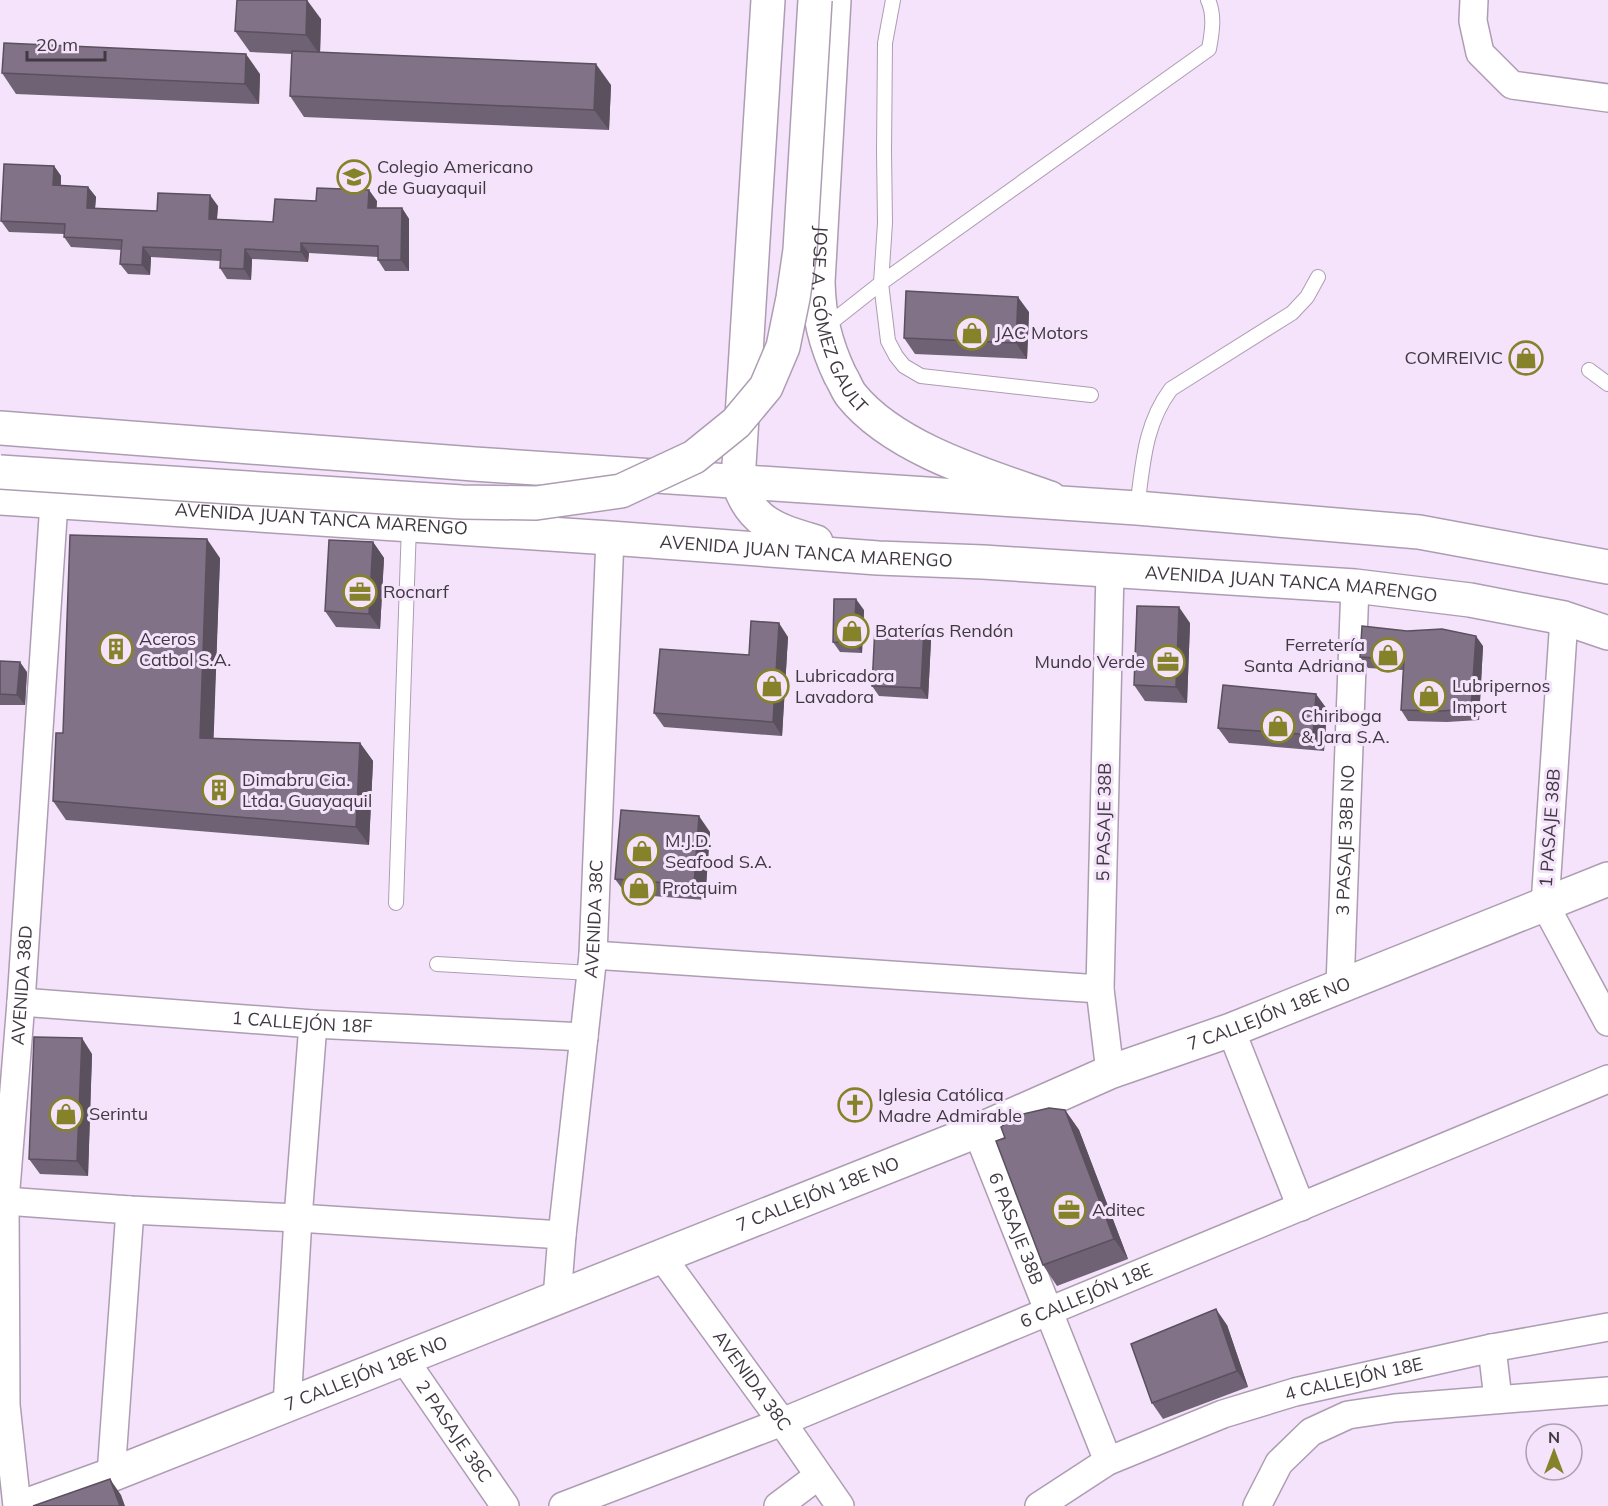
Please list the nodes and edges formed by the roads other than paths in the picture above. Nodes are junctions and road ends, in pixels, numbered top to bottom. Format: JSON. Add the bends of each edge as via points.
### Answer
{"nodes":[{"id":1,"x":768,"y":0,"type":"edge"},
{"id":2,"x":815,"y":0,"type":"edge"},
{"id":3,"x":834,"y":0,"type":"edge"},
{"id":4,"x":893,"y":0,"type":"edge"},
{"id":5,"x":1208,"y":0,"type":"edge"},
{"id":6,"x":1474,"y":0,"type":"edge"},
{"id":7,"x":1608,"y":99,"type":"edge"},
{"id":8,"x":1318,"y":277,"type":"dead end"},
{"id":9,"x":881,"y":283,"type":"junction"},
{"id":10,"x":822,"y":330,"type":"junction"},
{"id":11,"x":1589,"y":370,"type":"dead end"},
{"id":12,"x":1608,"y":384,"type":"edge"},
{"id":13,"x":1091,"y":395,"type":"dead end"},
{"id":14,"x":0,"y":428,"type":"edge"},
{"id":15,"x":0,"y":472,"type":"edge"},
{"id":16,"x":738,"y":481,"type":"junction"},
{"id":17,"x":0,"y":498,"type":"edge"},
{"id":18,"x":54,"y":502,"type":"junction"},
{"id":19,"x":1068,"y":505,"type":"junction"},
{"id":20,"x":1137,"y":508,"type":"junction"},
{"id":21,"x":409,"y":525,"type":"junction"},
{"id":22,"x":610,"y":538,"type":"junction"},
{"id":23,"x":879,"y":558,"type":"junction"},
{"id":24,"x":1608,"y":567,"type":"edge"},
{"id":25,"x":1110,"y":571,"type":"junction"},
{"id":26,"x":1355,"y":586,"type":"junction"},
{"id":27,"x":1564,"y":618,"type":"junction"},
{"id":28,"x":1608,"y":633,"type":"edge"},
{"id":29,"x":1608,"y":879,"type":"edge"},
{"id":30,"x":396,"y":903,"type":"dead end"},
{"id":31,"x":1545,"y":905,"type":"junction"},
{"id":32,"x":436,"y":964,"type":"dead end"},
{"id":33,"x":592,"y":964,"type":"junction"},
{"id":34,"x":1340,"y":986,"type":"junction"},
{"id":35,"x":1100,"y":989,"type":"junction"},
{"id":36,"x":21,"y":1002,"type":"junction"},
{"id":37,"x":1608,"y":1022,"type":"edge"},
{"id":38,"x":313,"y":1024,"type":"junction"},
{"id":39,"x":1231,"y":1030,"type":"junction"},
{"id":40,"x":584,"y":1037,"type":"junction"},
{"id":41,"x":1110,"y":1072,"type":"junction"},
{"id":42,"x":1608,"y":1079,"type":"edge"},
{"id":43,"x":977,"y":1131,"type":"junction"},
{"id":44,"x":4,"y":1171,"type":"edge"},
{"id":45,"x":5,"y":1201,"type":"junction"},
{"id":46,"x":1301,"y":1207,"type":"junction"},
{"id":47,"x":130,"y":1210,"type":"junction"},
{"id":48,"x":298,"y":1218,"type":"junction"},
{"id":49,"x":562,"y":1235,"type":"junction"},
{"id":50,"x":662,"y":1257,"type":"junction"},
{"id":51,"x":557,"y":1298,"type":"junction"},
{"id":52,"x":1049,"y":1311,"type":"junction"},
{"id":53,"x":1608,"y":1327,"type":"edge"},
{"id":54,"x":1492,"y":1348,"type":"junction"},
{"id":55,"x":404,"y":1359,"type":"junction"},
{"id":56,"x":1608,"y":1391,"type":"edge"},
{"id":57,"x":1294,"y":1392,"type":"junction"},
{"id":58,"x":1498,"y":1399,"type":"junction"},
{"id":59,"x":3,"y":1405,"type":"edge"},
{"id":60,"x":287,"y":1406,"type":"junction"},
{"id":61,"x":782,"y":1422,"type":"junction"},
{"id":62,"x":1311,"y":1432,"type":"junction"},
{"id":63,"x":1108,"y":1461,"type":"junction"},
{"id":64,"x":111,"y":1475,"type":"junction"},
{"id":65,"x":818,"y":1476,"type":"junction"},
{"id":66,"x":17,"y":1506,"type":"edge"},
{"id":67,"x":25,"y":1506,"type":"edge"},
{"id":68,"x":505,"y":1506,"type":"edge"},
{"id":69,"x":563,"y":1506,"type":"edge"},
{"id":70,"x":778,"y":1506,"type":"edge"},
{"id":71,"x":840,"y":1506,"type":"edge"},
{"id":72,"x":1039,"y":1506,"type":"edge"},
{"id":73,"x":1257,"y":1506,"type":"edge"}],
"edges":[{"from":1,"to":16,"type":"main road"},
{"from":2,"to":15,"type":"main road","bridge":true,"via":[[800,250],[783,347],[759,396],[736,423],[694,457],[621,491],[536,503],[462,502]]},
{"from":3,"to":10,"type":"main road","name":"JOSE A. GÓMEZ GAULT","via":[[818,282]]},
{"from":4,"to":9,"type":"lane","via":[[885,43]]},
{"from":5,"to":9,"type":"lane","via":[[1212,8],[1209,49]]},
{"from":6,"to":7,"type":"street","via":[[1473,21],[1480,53],[1512,85]]},
{"from":8,"to":20,"type":"lane","via":[[1308,297],[1292,313],[1171,389],[1160,403],[1148,432]]},
{"from":9,"to":10,"type":"lane"},
{"from":9,"to":13,"type":"lane","via":[[888,341],[904,366],[921,376]]},
{"from":10,"to":19,"type":"main road","name":"JOSE A. GÓMEZ GAULT","via":[[850,395],[906,440],[958,466]]},
{"from":11,"to":12,"type":"lane"},
{"from":14,"to":16,"type":"main road"},
{"from":16,"to":19,"type":"main road"},
{"from":16,"to":23,"type":"main road","via":[[755,515],[783,532]]},
{"from":17,"to":18,"type":"main road","name":"AVENIDA JUAN TANCA MARENGO"},
{"from":18,"to":21,"type":"main road","name":"AVENIDA JUAN TANCA MARENGO"},
{"from":18,"to":36,"type":"street","name":"AVENIDA 38D"},
{"from":19,"to":20,"type":"main road"},
{"from":20,"to":24,"type":"main road","via":[[1419,532]]},
{"from":21,"to":22,"type":"main road","name":"AVENIDA JUAN TANCA MARENGO"},
{"from":21,"to":30,"type":"lane"},
{"from":22,"to":23,"type":"main road","name":"AVENIDA JUAN TANCA MARENGO"},
{"from":22,"to":33,"type":"street","name":"AVENIDA 38C"},
{"from":23,"to":25,"type":"main road","name":"AVENIDA JUAN TANCA MARENGO"},
{"from":25,"to":26,"type":"main road","name":"AVENIDA JUAN TANCA MARENGO"},
{"from":25,"to":35,"type":"street","name":"5 PASAJE 38B"},
{"from":26,"to":27,"type":"main road","name":"AVENIDA JUAN TANCA MARENGO","via":[[1470,600]]},
{"from":26,"to":34,"type":"street","name":"3 PASAJE 38B NO"},
{"from":27,"to":28,"type":"main road","name":"AVENIDA JUAN TANCA MARENGO"},
{"from":27,"to":31,"type":"street","name":"1 PASAJE 38B"},
{"from":29,"to":31,"type":"main road","name":"7 CALLEJÓN 18E NO"},
{"from":31,"to":34,"type":"main road","name":"7 CALLEJÓN 18E NO"},
{"from":31,"to":37,"type":"street","name":"1 PASAJE 38B"},
{"from":32,"to":33,"type":"lane"},
{"from":33,"to":35,"type":"street"},
{"from":33,"to":40,"type":"street","name":"AVENIDA 38C"},
{"from":34,"to":39,"type":"main road","name":"7 CALLEJÓN 18E NO"},
{"from":35,"to":41,"type":"street","name":"5 PASAJE 38B"},
{"from":36,"to":38,"type":"street","name":"1 CALLEJÓN 18F"},
{"from":36,"to":44,"type":"street","name":"AVENIDA 38D"},
{"from":38,"to":40,"type":"street","name":"1 CALLEJÓN 18F"},
{"from":38,"to":48,"type":"street"},
{"from":39,"to":41,"type":"main road","name":"7 CALLEJÓN 18E NO"},
{"from":39,"to":46,"type":"street"},
{"from":40,"to":49,"type":"street","name":"AVENIDA 38C"},
{"from":41,"to":43,"type":"main road","name":"7 CALLEJÓN 18E NO"},
{"from":42,"to":46,"type":"street","name":"6 CALLEJÓN 18E"},
{"from":43,"to":50,"type":"main road","name":"7 CALLEJÓN 18E NO"},
{"from":43,"to":52,"type":"street","name":"6 PASAJE 38B"},
{"from":44,"to":45,"type":"street","name":"AVENIDA 38D"},
{"from":45,"to":47,"type":"street"},
{"from":45,"to":59,"type":"street","name":"AVENIDA 38D"},
{"from":46,"to":52,"type":"street","name":"6 CALLEJÓN 18E"},
{"from":47,"to":48,"type":"street"},
{"from":47,"to":64,"type":"street"},
{"from":48,"to":49,"type":"street"},
{"from":48,"to":60,"type":"street"},
{"from":49,"to":51,"type":"street","name":"AVENIDA 38C"},
{"from":50,"to":51,"type":"main road","name":"7 CALLEJÓN 18E NO"},
{"from":50,"to":61,"type":"street","name":"AVENIDA 38C"},
{"from":51,"to":55,"type":"main road","name":"7 CALLEJÓN 18E NO"},
{"from":52,"to":61,"type":"street","name":"6 CALLEJÓN 18E"},
{"from":52,"to":63,"type":"street","name":"6 PASAJE 38B"},
{"from":53,"to":54,"type":"street","name":"4 CALLEJÓN 18E"},
{"from":54,"to":57,"type":"street","name":"4 CALLEJÓN 18E"},
{"from":54,"to":58,"type":"street"},
{"from":55,"to":60,"type":"main road","name":"7 CALLEJÓN 18E NO"},
{"from":55,"to":68,"type":"street","name":"2 PASAJE 38C"},
{"from":56,"to":58,"type":"street"},
{"from":57,"to":62,"type":"street"},
{"from":57,"to":63,"type":"street","name":"4 CALLEJÓN 18E","via":[[1222,1414]]},
{"from":58,"to":62,"type":"street","via":[[1348,1415]]},
{"from":59,"to":66,"type":"street","name":"AVENIDA 38D"},
{"from":60,"to":64,"type":"main road","name":"7 CALLEJÓN 18E NO"},
{"from":61,"to":65,"type":"street","name":"AVENIDA 38C"},
{"from":61,"to":69,"type":"street","name":"6 CALLEJÓN 18E"},
{"from":62,"to":73,"type":"street","via":[[1279,1463]]},
{"from":63,"to":72,"type":"street","name":"4 CALLEJÓN 18E"},
{"from":64,"to":67,"type":"main road","name":"7 CALLEJÓN 18E NO"},
{"from":65,"to":70,"type":"street"},
{"from":65,"to":71,"type":"street","name":"AVENIDA 38C"}]}
